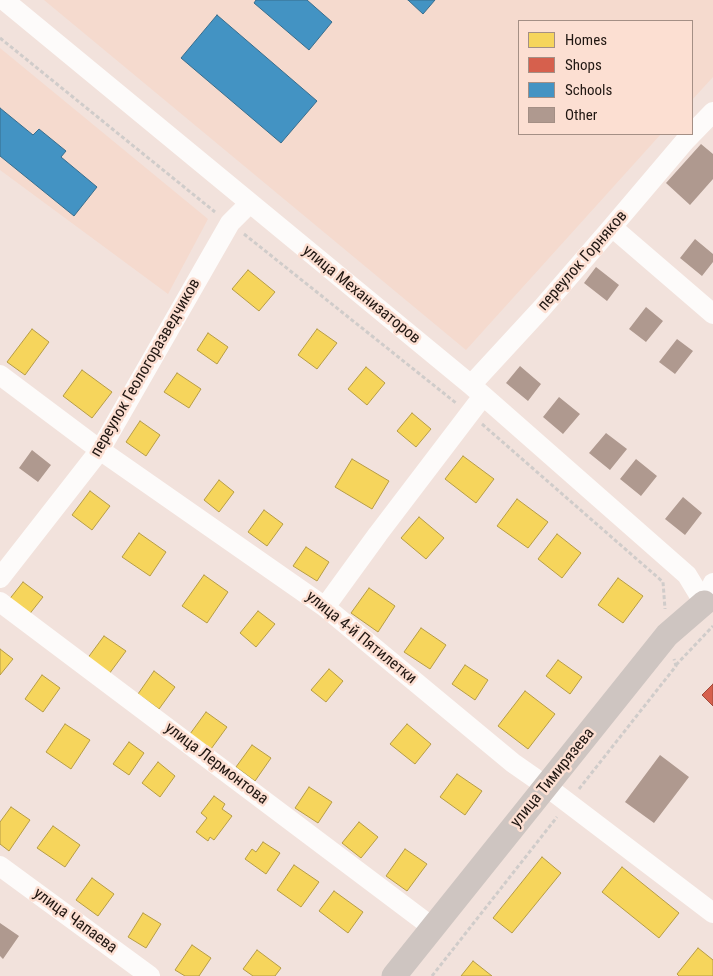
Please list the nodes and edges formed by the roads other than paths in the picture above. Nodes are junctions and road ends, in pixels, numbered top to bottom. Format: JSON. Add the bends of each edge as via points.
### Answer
{"nodes":[{"id":1,"x":4,"y":0,"type":"edge"},
{"id":2,"x":713,"y":112,"type":"edge"},
{"id":3,"x":693,"y":133,"type":"edge"},
{"id":4,"x":691,"y":135,"type":"edge"},
{"id":5,"x":250,"y":203,"type":"junction"},
{"id":6,"x":612,"y":227,"type":"junction"},
{"id":7,"x":713,"y":314,"type":"edge"},
{"id":8,"x":0,"y":375,"type":"edge"},
{"id":9,"x":477,"y":390,"type":"junction"},
{"id":10,"x":100,"y":450,"type":"junction"},
{"id":11,"x":0,"y":578,"type":"edge"},
{"id":12,"x":710,"y":595,"type":"edge"},
{"id":13,"x":0,"y":602,"type":"edge"},
{"id":14,"x":325,"y":607,"type":"junction"},
{"id":15,"x":546,"y":786,"type":"junction"},
{"id":16,"x":0,"y":866,"type":"edge"},
{"id":17,"x":713,"y":913,"type":"edge"},
{"id":18,"x":432,"y":927,"type":"junction"},
{"id":19,"x":150,"y":976,"type":"edge"},
{"id":20,"x":394,"y":976,"type":"edge"}],
"edges":[{"from":1,"to":5,"type":"street","name":"улица Механизаторов"},
{"from":2,"to":3,"type":"street","name":"переулок Горняков"},
{"from":4,"to":6,"type":"street","name":"переулок Горняков"},
{"from":5,"to":9,"type":"street","name":"улица Механизаторов"},
{"from":5,"to":10,"type":"street","name":"переулок Геологоразведчиков","via":[[230,224]]},
{"from":6,"to":7,"type":"street"},
{"from":6,"to":9,"type":"street","name":"переулок Горняков"},
{"from":8,"to":10,"type":"street","name":"улица 4-й Пятилетки"},
{"from":9,"to":12,"type":"street","name":"улица Механизаторов"},
{"from":9,"to":14,"type":"street","name":"переулок Горняков"},
{"from":10,"to":11,"type":"street","name":"переулок Геологоразведчиков"},
{"from":10,"to":14,"type":"street","name":"улица 4-й Пятилетки"},
{"from":12,"to":15,"type":"main road","name":"улица Тимирязева","via":[[667,635]]},
{"from":13,"to":18,"type":"street","name":"улица Лермонтова"},
{"from":14,"to":15,"type":"street","name":"улица 4-й Пятилетки","via":[[513,763]]},
{"from":15,"to":17,"type":"street","name":"улица 4-й Пятилетки"},
{"from":15,"to":18,"type":"main road","name":"улица Тимирязева"},
{"from":16,"to":19,"type":"street","name":"улица Чапаева"},
{"from":18,"to":20,"type":"main road","name":"улица Тимирязева"}]}
